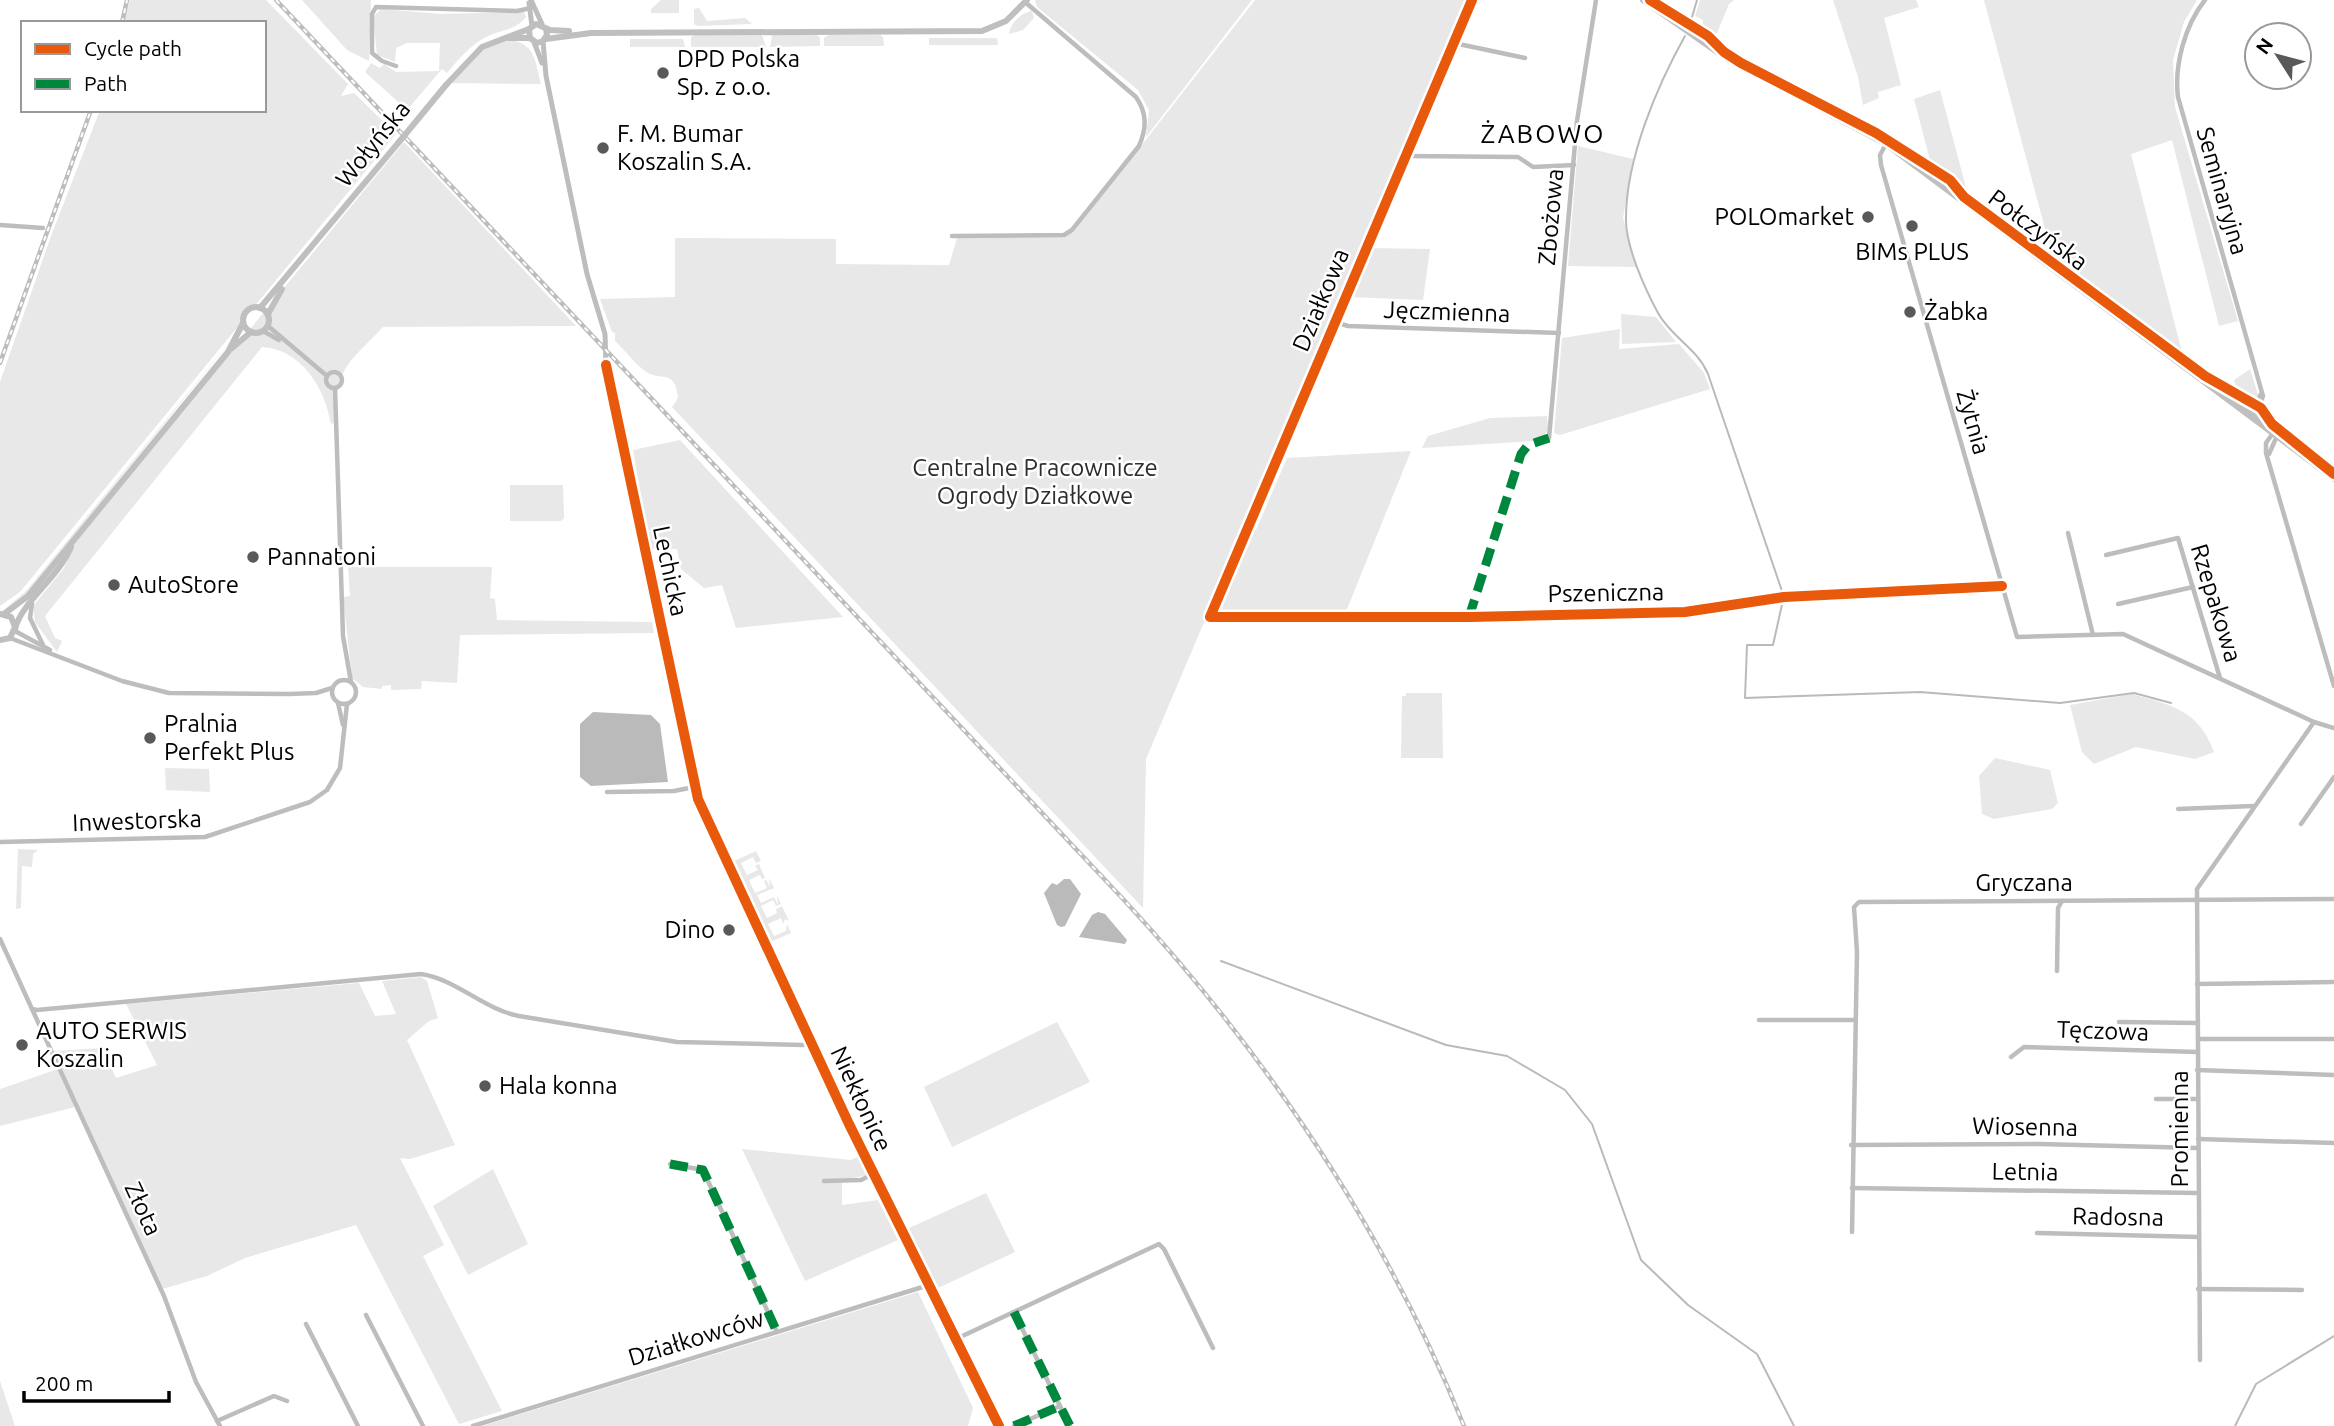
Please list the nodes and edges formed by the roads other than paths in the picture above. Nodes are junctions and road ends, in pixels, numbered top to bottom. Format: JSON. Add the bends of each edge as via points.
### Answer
{"nodes":[{"id":1,"x":530,"y":0,"type":"edge"},
{"id":2,"x":1472,"y":0,"type":"edge"},
{"id":3,"x":1596,"y":0,"type":"edge"},
{"id":4,"x":1643,"y":0,"type":"edge"},
{"id":5,"x":2204,"y":0,"type":"edge"},
{"id":6,"x":1026,"y":1,"type":"edge"},
{"id":7,"x":532,"y":8,"type":"junction"},
{"id":8,"x":544,"y":26,"type":"junction"},
{"id":9,"x":530,"y":28,"type":"junction"},
{"id":10,"x":588,"y":33,"type":"junction"},
{"id":11,"x":497,"y":39,"type":"junction"},
{"id":12,"x":532,"y":40,"type":"junction"},
{"id":13,"x":544,"y":40,"type":"junction"},
{"id":14,"x":1454,"y":43,"type":"junction"},
{"id":15,"x":1524,"y":58,"type":"dead end"},
{"id":16,"x":396,"y":66,"type":"dead end"},
{"id":17,"x":546,"y":76,"type":"junction"},
{"id":18,"x":1886,"y":144,"type":"junction"},
{"id":19,"x":1405,"y":156,"type":"junction"},
{"id":20,"x":1574,"y":165,"type":"junction"},
{"id":21,"x":0,"y":225,"type":"edge"},
{"id":22,"x":43,"y":228,"type":"dead end"},
{"id":23,"x":952,"y":236,"type":"dead end"},
{"id":24,"x":286,"y":281,"type":"junction"},
{"id":25,"x":260,"y":308,"type":"junction"},
{"id":26,"x":268,"y":314,"type":"junction"},
{"id":27,"x":1335,"y":322,"type":"junction"},
{"id":28,"x":243,"y":323,"type":"junction"},
{"id":29,"x":266,"y":329,"type":"junction"},
{"id":30,"x":251,"y":332,"type":"junction"},
{"id":31,"x":1559,"y":333,"type":"junction"},
{"id":32,"x":228,"y":352,"type":"junction"},
{"id":33,"x":327,"y":376,"type":"junction"},
{"id":34,"x":335,"y":388,"type":"junction"},
{"id":35,"x":2253,"y":415,"type":"junction"},
{"id":36,"x":2276,"y":434,"type":"junction"},
{"id":37,"x":1549,"y":438,"type":"dead end"},
{"id":38,"x":2334,"y":479,"type":"edge"},
{"id":39,"x":2068,"y":533,"type":"dead end"},
{"id":40,"x":75,"y":539,"type":"junction"},
{"id":41,"x":2106,"y":555,"type":"dead end"},
{"id":42,"x":2002,"y":586,"type":"junction"},
{"id":43,"x":2193,"y":587,"type":"junction"},
{"id":44,"x":32,"y":603,"type":"junction"},
{"id":45,"x":2118,"y":604,"type":"dead end"},
{"id":46,"x":2,"y":614,"type":"edge"},
{"id":47,"x":1210,"y":617,"type":"joint"},
{"id":48,"x":15,"y":630,"type":"junction"},
{"id":49,"x":2093,"y":635,"type":"junction"},
{"id":50,"x":10,"y":638,"type":"junction"},
{"id":51,"x":0,"y":640,"type":"edge"},
{"id":52,"x":43,"y":646,"type":"junction"},
{"id":53,"x":56,"y":654,"type":"junction"},
{"id":54,"x":346,"y":664,"type":"junction"},
{"id":55,"x":2220,"y":679,"type":"junction"},
{"id":56,"x":342,"y":680,"type":"junction"},
{"id":57,"x":351,"y":682,"type":"junction"},
{"id":58,"x":2334,"y":686,"type":"edge"},
{"id":59,"x":332,"y":688,"type":"junction"},
{"id":60,"x":316,"y":693,"type":"junction"},
{"id":61,"x":332,"y":697,"type":"junction"},
{"id":62,"x":338,"y":703,"type":"junction"},
{"id":63,"x":347,"y":704,"type":"junction"},
{"id":64,"x":2314,"y":722,"type":"junction"},
{"id":65,"x":2334,"y":727,"type":"edge"},
{"id":66,"x":344,"y":729,"type":"junction"},
{"id":67,"x":2334,"y":777,"type":"edge"},
{"id":68,"x":694,"y":787,"type":"junction"},
{"id":69,"x":607,"y":792,"type":"dead end"},
{"id":70,"x":2253,"y":806,"type":"junction"},
{"id":71,"x":2178,"y":809,"type":"dead end"},
{"id":72,"x":2301,"y":824,"type":"dead end"},
{"id":73,"x":0,"y":842,"type":"edge"},
{"id":74,"x":2197,"y":898,"type":"junction"},
{"id":75,"x":2334,"y":899,"type":"edge"},
{"id":76,"x":2062,"y":901,"type":"junction"},
{"id":77,"x":0,"y":939,"type":"edge"},
{"id":78,"x":2057,"y":971,"type":"dead end"},
{"id":79,"x":2334,"y":982,"type":"edge"},
{"id":80,"x":2197,"y":984,"type":"junction"},
{"id":81,"x":32,"y":1009,"type":"junction"},
{"id":82,"x":1759,"y":1020,"type":"dead end"},
{"id":83,"x":1855,"y":1020,"type":"junction"},
{"id":84,"x":2119,"y":1022,"type":"dead end"},
{"id":85,"x":2197,"y":1023,"type":"junction"},
{"id":86,"x":2198,"y":1039,"type":"junction"},
{"id":87,"x":2334,"y":1039,"type":"edge"},
{"id":88,"x":810,"y":1042,"type":"junction"},
{"id":89,"x":2198,"y":1052,"type":"junction"},
{"id":90,"x":2011,"y":1057,"type":"dead end"},
{"id":91,"x":2197,"y":1070,"type":"junction"},
{"id":92,"x":2334,"y":1075,"type":"edge"},
{"id":93,"x":2156,"y":1099,"type":"dead end"},
{"id":94,"x":2198,"y":1099,"type":"junction"},
{"id":95,"x":2199,"y":1139,"type":"junction"},
{"id":96,"x":2334,"y":1143,"type":"edge"},
{"id":97,"x":1851,"y":1145,"type":"junction"},
{"id":98,"x":2198,"y":1148,"type":"junction"},
{"id":99,"x":670,"y":1164,"type":"dead end"},
{"id":100,"x":873,"y":1174,"type":"junction"},
{"id":101,"x":824,"y":1181,"type":"dead end"},
{"id":102,"x":1852,"y":1188,"type":"junction"},
{"id":103,"x":2198,"y":1193,"type":"junction"},
{"id":104,"x":1852,"y":1232,"type":"dead end"},
{"id":105,"x":2037,"y":1233,"type":"dead end"},
{"id":106,"x":2199,"y":1237,"type":"junction"},
{"id":107,"x":929,"y":1285,"type":"junction"},
{"id":108,"x":2198,"y":1289,"type":"junction"},
{"id":109,"x":2302,"y":1290,"type":"dead end"},
{"id":110,"x":1014,"y":1312,"type":"junction"},
{"id":111,"x":366,"y":1315,"type":"dead end"},
{"id":112,"x":306,"y":1324,"type":"dead end"},
{"id":113,"x":777,"y":1332,"type":"junction"},
{"id":114,"x":956,"y":1339,"type":"junction"},
{"id":115,"x":1213,"y":1348,"type":"dead end"},
{"id":116,"x":2200,"y":1360,"type":"dead end"},
{"id":117,"x":287,"y":1401,"type":"dead end"},
{"id":118,"x":1060,"y":1406,"type":"junction"},
{"id":119,"x":218,"y":1423,"type":"edge"},
{"id":120,"x":358,"y":1426,"type":"edge"},
{"id":121,"x":423,"y":1426,"type":"edge"},
{"id":122,"x":473,"y":1426,"type":"edge"},
{"id":123,"x":999,"y":1426,"type":"edge"},
{"id":124,"x":1014,"y":1426,"type":"edge"},
{"id":125,"x":1070,"y":1426,"type":"edge"}],
"edges":[{"from":1,"to":7,"type":"street"},
{"from":2,"to":14,"type":"street","name":"Działkowa"},
{"from":3,"to":20,"type":"street","name":"Zbożowa"},
{"from":4,"to":18,"type":"main road","name":"Połczyńska","via":[[1744,69]]},
{"from":5,"to":35,"type":"street","name":"Seminaryjna","via":[[2183,47],[2176,80],[2178,97],[2261,393]]},
{"from":6,"to":10,"type":"main road","via":[[1006,21],[982,31]]},
{"from":6,"to":23,"type":"street","via":[[1136,97],[1145,116],[1143,136],[1064,235]]},
{"from":7,"to":8,"type":"street"},
{"from":7,"to":9,"type":"street"},
{"from":7,"to":16,"type":"street","via":[[376,7],[372,53]]},
{"from":8,"to":9,"type":"main road","name":"Wołyńska"},
{"from":8,"to":10,"type":"main road","name":"Wołyńska"},
{"from":8,"to":13,"type":"main road"},
{"from":9,"to":11,"type":"main road","name":"Wołyńska"},
{"from":9,"to":12,"type":"main road"},
{"from":10,"to":13,"type":"main road"},
{"from":11,"to":12,"type":"main road"},
{"from":11,"to":24,"type":"main road","name":"Wołyńska","bridge":true,"via":[[472,54]]},
{"from":12,"to":13,"type":"main road"},
{"from":12,"to":17,"type":"street","name":"Lechicka"},
{"from":13,"to":17,"type":"street","name":"Lechicka"},
{"from":14,"to":15,"type":"street"},
{"from":14,"to":19,"type":"street","name":"Działkowa"},
{"from":17,"to":68,"type":"street","name":"Lechicka","via":[[587,274],[605,334],[606,365]]},
{"from":18,"to":35,"type":"main road","name":"Połczyńska"},
{"from":18,"to":42,"type":"street","name":"Żytnia","via":[[1881,165]]},
{"from":19,"to":20,"type":"street","via":[[1518,157],[1533,167]]},
{"from":19,"to":27,"type":"street","name":"Działkowa"},
{"from":20,"to":31,"type":"street","name":"Zbożowa"},
{"from":21,"to":22,"type":"street"},
{"from":24,"to":25,"type":"main road","name":"Wołyńska"},
{"from":24,"to":26,"type":"main road","name":"Wołyńska"},
{"from":25,"to":26,"type":"main road"},
{"from":25,"to":28,"type":"main road","via":[[246,312]]},
{"from":26,"to":29,"type":"main road"},
{"from":27,"to":31,"type":"street","name":"Jęczmienna"},
{"from":27,"to":47,"type":"street","name":"Działkowa"},
{"from":28,"to":30,"type":"main road"},
{"from":28,"to":32,"type":"main road"},
{"from":29,"to":30,"type":"main road"},
{"from":29,"to":33,"type":"street"},
{"from":30,"to":32,"type":"main road"},
{"from":31,"to":37,"type":"street","name":"Zbożowa"},
{"from":32,"to":40,"type":"main road"},
{"from":33,"to":34,"type":"street","via":[[327,385]]},
{"from":33,"to":34,"type":"street","via":[[340,375],[342,382]]},
{"from":34,"to":54,"type":"street"},
{"from":35,"to":36,"type":"main road","name":"Połczyńska"},
{"from":36,"to":38,"type":"main road","name":"Połczyńska"},
{"from":36,"to":58,"type":"street","via":[[2266,446]]},
{"from":39,"to":49,"type":"street"},
{"from":40,"to":44,"type":"main road","via":[[64,565]]},
{"from":40,"to":46,"type":"main road","via":[[28,596]]},
{"from":41,"to":43,"type":"street","name":"Rzepakowa","via":[[2178,538]]},
{"from":42,"to":47,"type":"street","name":"Pszeniczna","via":[[1784,597],[1685,612]]},
{"from":42,"to":49,"type":"street","name":"Żytnia","via":[[2017,637]]},
{"from":43,"to":45,"type":"street"},
{"from":43,"to":55,"type":"street","name":"Rzepakowa"},
{"from":44,"to":48,"type":"main road","via":[[19,616]]},
{"from":44,"to":52,"type":"street","via":[[30,618]]},
{"from":46,"to":48,"type":"main road","via":[[13,621]]},
{"from":48,"to":50,"type":"main road"},
{"from":48,"to":52,"type":"street"},
{"from":49,"to":55,"type":"street","name":"Żytnia","via":[[2123,634]]},
{"from":50,"to":51,"type":"main road"},
{"from":50,"to":53,"type":"street"},
{"from":52,"to":53,"type":"street"},
{"from":53,"to":60,"type":"street","via":[[122,681],[169,693]]},
{"from":54,"to":56,"type":"street"},
{"from":54,"to":57,"type":"street"},
{"from":55,"to":64,"type":"street","name":"Żytnia"},
{"from":56,"to":57,"type":"street"},
{"from":56,"to":59,"type":"street"},
{"from":57,"to":63,"type":"street","via":[[356,694]]},
{"from":59,"to":60,"type":"street"},
{"from":59,"to":61,"type":"street"},
{"from":60,"to":61,"type":"street"},
{"from":61,"to":62,"type":"street"},
{"from":62,"to":63,"type":"street"},
{"from":62,"to":66,"type":"street","name":"Inwestorska"},
{"from":63,"to":66,"type":"street","name":"Inwestorska"},
{"from":64,"to":65,"type":"street","name":"Żytnia"},
{"from":64,"to":70,"type":"street"},
{"from":66,"to":73,"type":"street","name":"Inwestorska","via":[[343,759],[319,797],[217,834],[191,839]]},
{"from":67,"to":72,"type":"street"},
{"from":68,"to":69,"type":"street"},
{"from":68,"to":88,"type":"street","name":"Niekłonice"},
{"from":70,"to":71,"type":"street"},
{"from":70,"to":74,"type":"street","via":[[2201,880]]},
{"from":74,"to":75,"type":"street","name":"Gryczana"},
{"from":74,"to":76,"type":"street","name":"Gryczana"},
{"from":74,"to":80,"type":"street","name":"Promienna"},
{"from":76,"to":78,"type":"street"},
{"from":76,"to":83,"type":"street","name":"Gryczana","via":[[1859,902],[1854,908]]},
{"from":77,"to":81,"type":"street","name":"Złota"},
{"from":79,"to":80,"type":"street"},
{"from":80,"to":85,"type":"street","name":"Promienna"},
{"from":81,"to":88,"type":"street","via":[[421,974],[446,982],[496,1010],[519,1016],[677,1042]]},
{"from":81,"to":119,"type":"street","name":"Złota"},
{"from":82,"to":83,"type":"street"},
{"from":83,"to":97,"type":"street"},
{"from":84,"to":85,"type":"street"},
{"from":85,"to":86,"type":"street","name":"Promienna"},
{"from":86,"to":87,"type":"street"},
{"from":86,"to":89,"type":"street","name":"Promienna"},
{"from":88,"to":100,"type":"street","name":"Niekłonice"},
{"from":89,"to":90,"type":"street","name":"Tęczowa","via":[[2024,1047]]},
{"from":89,"to":91,"type":"street","name":"Promienna"},
{"from":91,"to":92,"type":"street"},
{"from":91,"to":94,"type":"street","name":"Promienna"},
{"from":93,"to":94,"type":"street"},
{"from":94,"to":95,"type":"street","name":"Promienna"},
{"from":95,"to":96,"type":"street"},
{"from":95,"to":98,"type":"street","name":"Promienna"},
{"from":97,"to":98,"type":"street","name":"Wiosenna"},
{"from":97,"to":102,"type":"street"},
{"from":98,"to":103,"type":"street","name":"Promienna"},
{"from":99,"to":113,"type":"street","via":[[703,1170]]},
{"from":100,"to":101,"type":"street","via":[[861,1180]]},
{"from":100,"to":107,"type":"street","name":"Niekłonice"},
{"from":102,"to":103,"type":"street","name":"Letnia"},
{"from":102,"to":104,"type":"street"},
{"from":103,"to":106,"type":"street","name":"Promienna"},
{"from":105,"to":106,"type":"street","name":"Radosna"},
{"from":106,"to":108,"type":"street","name":"Promienna"},
{"from":107,"to":113,"type":"street","name":"Działkowców"},
{"from":107,"to":114,"type":"street","name":"Niekłonice"},
{"from":108,"to":109,"type":"street"},
{"from":108,"to":116,"type":"street","name":"Promienna"},
{"from":110,"to":114,"type":"street"},
{"from":110,"to":115,"type":"street","via":[[1159,1244]]},
{"from":110,"to":118,"type":"street"},
{"from":111,"to":121,"type":"street"},
{"from":112,"to":120,"type":"street"},
{"from":113,"to":122,"type":"street","name":"Działkowców"},
{"from":114,"to":123,"type":"street","name":"Niekłonice"},
{"from":117,"to":119,"type":"street","via":[[274,1396]]},
{"from":118,"to":124,"type":"street"},
{"from":118,"to":125,"type":"street"}]}
